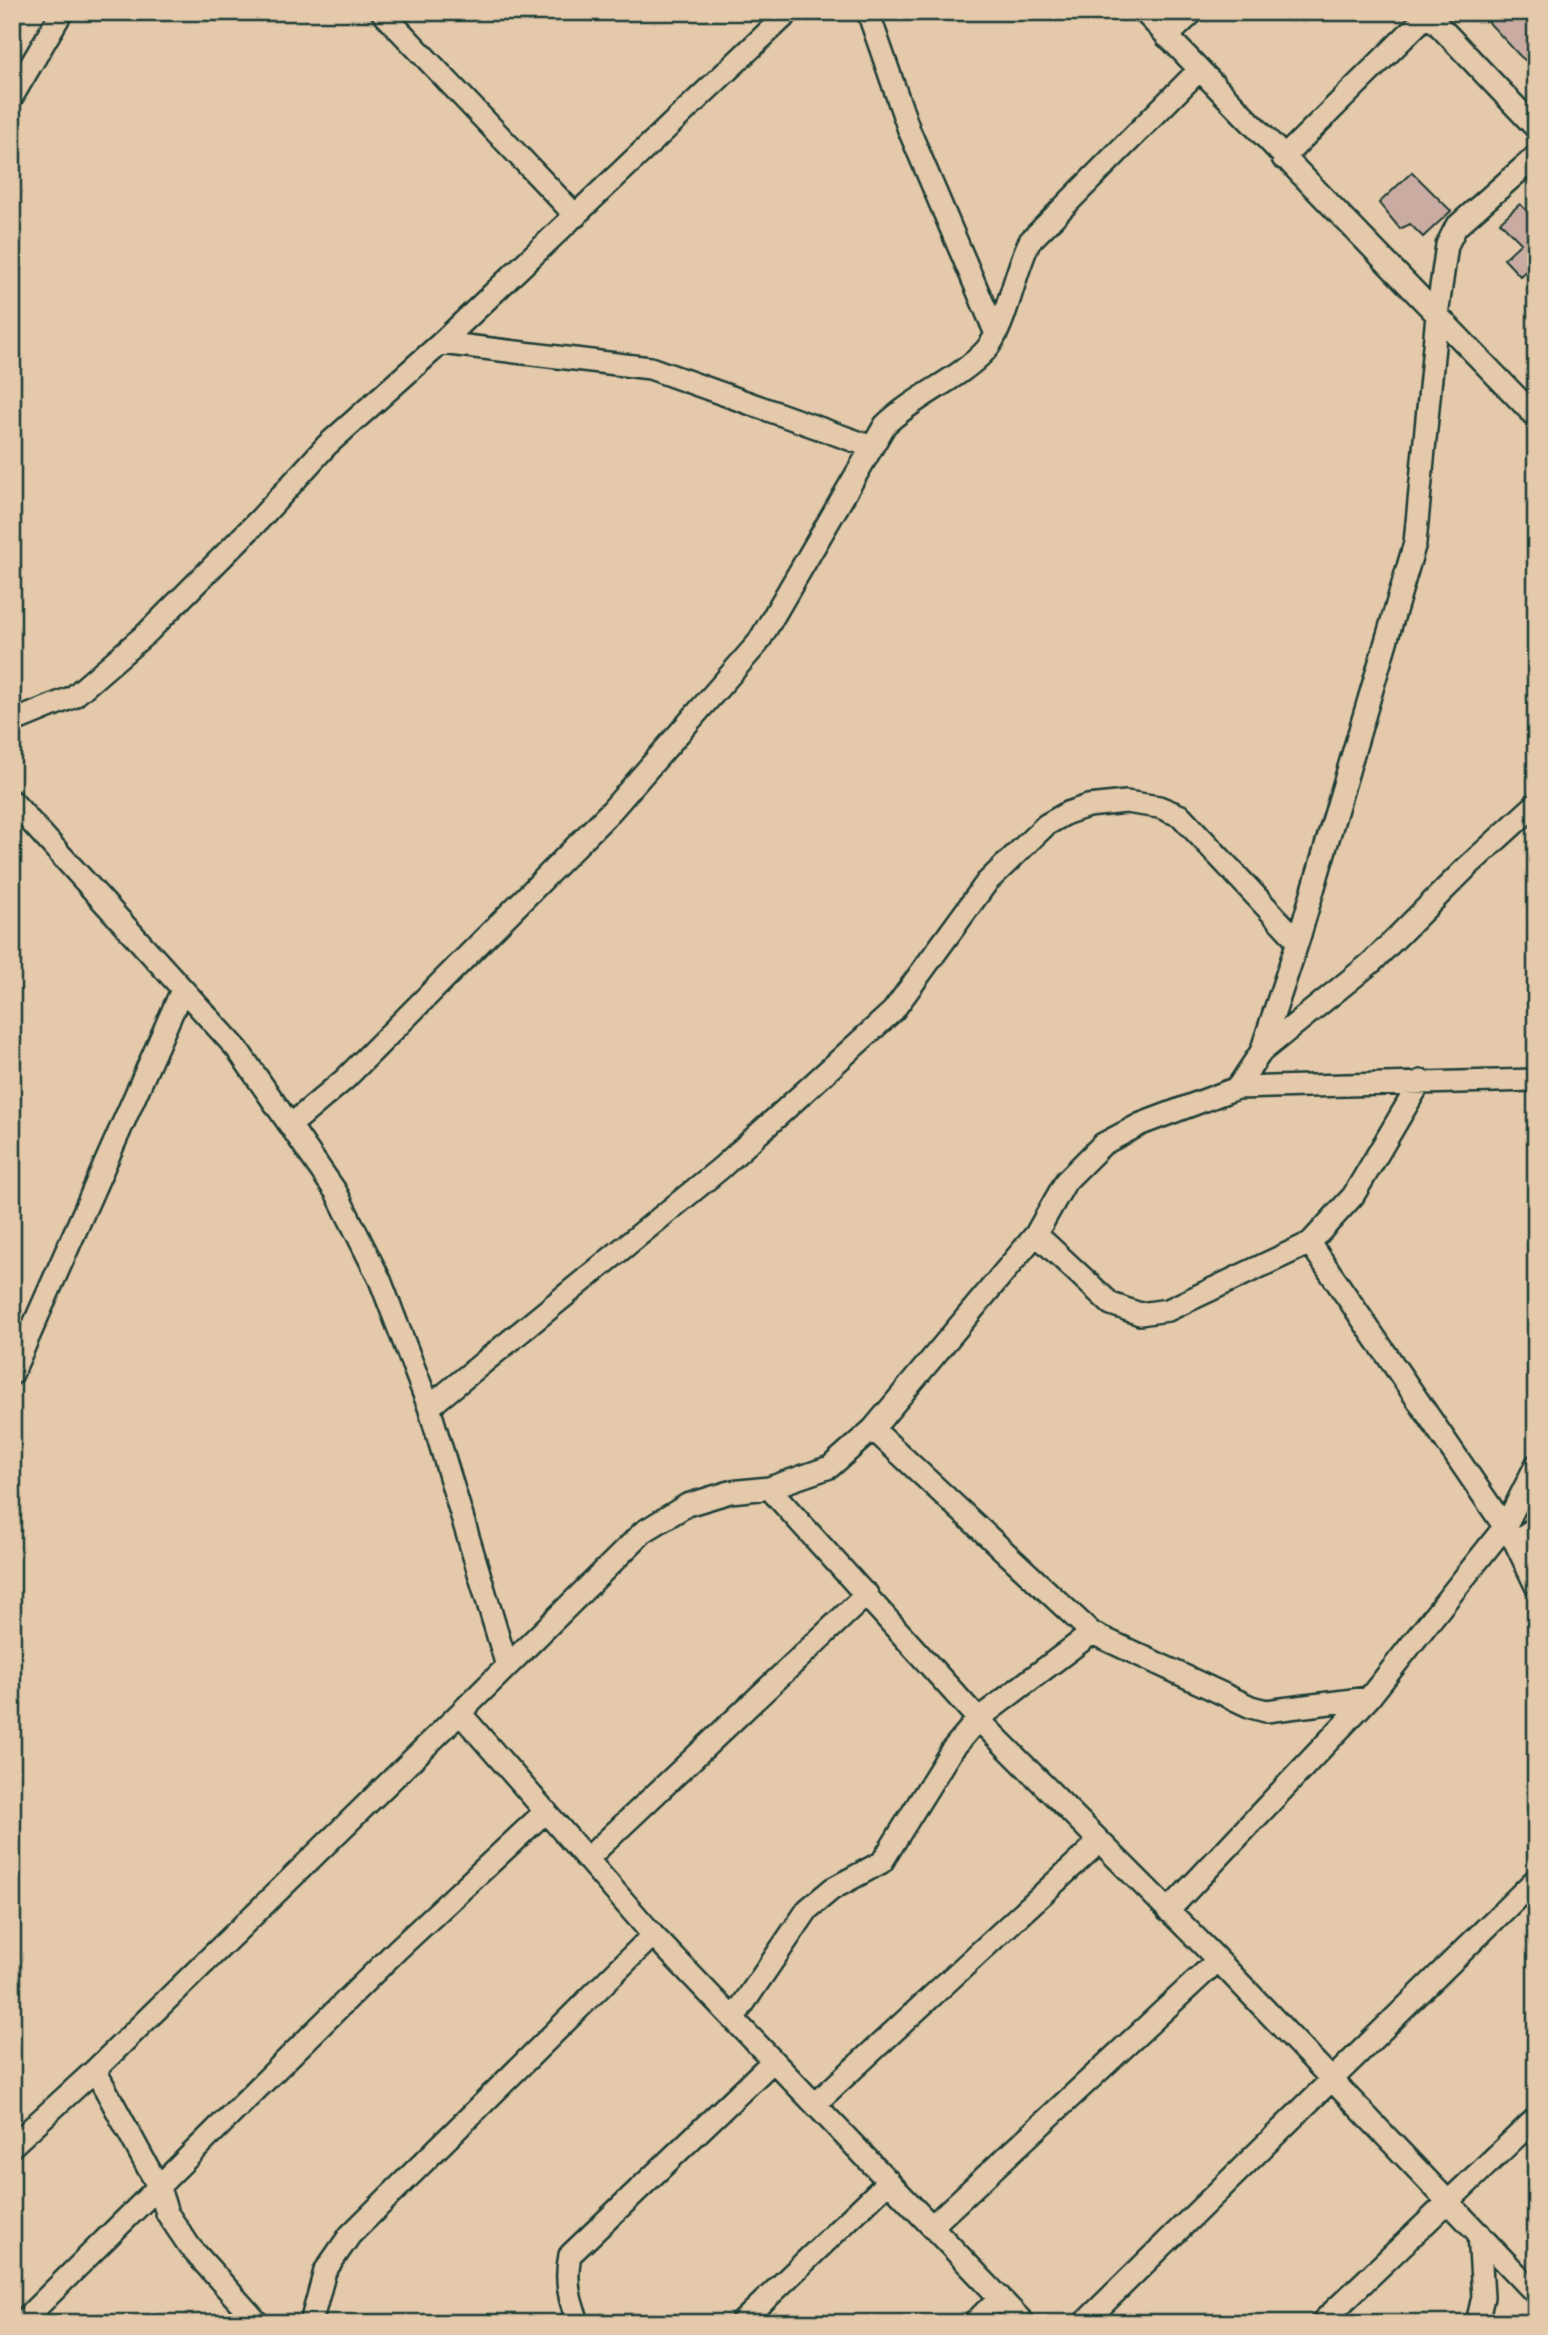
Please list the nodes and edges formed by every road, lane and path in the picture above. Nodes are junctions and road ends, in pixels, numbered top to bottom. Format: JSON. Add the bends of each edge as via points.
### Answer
{"nodes":[{"id":1,"x":62,"y":12,"type":"edge"},
{"id":2,"x":382,"y":12,"type":"edge"},
{"id":3,"x":789,"y":12,"type":"edge"},
{"id":4,"x":868,"y":12,"type":"edge"},
{"id":5,"x":1144,"y":12,"type":"edge"},
{"id":6,"x":1193,"y":12,"type":"edge"},
{"id":7,"x":1427,"y":13,"type":"edge"},
{"id":8,"x":1167,"y":37,"type":"junction"},
{"id":9,"x":1198,"y":71,"type":"junction"},
{"id":10,"x":12,"y":97,"type":"edge"},
{"id":11,"x":1536,"y":128,"type":"edge"},
{"id":12,"x":1536,"y":156,"type":"edge"},
{"id":13,"x":1283,"y":158,"type":"junction"},
{"id":14,"x":576,"y":216,"type":"junction"},
{"id":15,"x":1437,"y":315,"type":"junction"},
{"id":16,"x":996,"y":334,"type":"junction"},
{"id":17,"x":441,"y":343,"type":"junction"},
{"id":18,"x":1536,"y":417,"type":"edge"},
{"id":19,"x":872,"y":447,"type":"junction"},
{"id":20,"x":12,"y":722,"type":"edge"},
{"id":21,"x":12,"y":801,"type":"edge"},
{"id":22,"x":1536,"y":804,"type":"edge"},
{"id":23,"x":1298,"y":941,"type":"junction"},
{"id":24,"x":182,"y":990,"type":"junction"},
{"id":25,"x":1261,"y":1052,"type":"junction"},
{"id":26,"x":1536,"y":1080,"type":"edge"},
{"id":27,"x":1421,"y":1081,"type":"junction"},
{"id":28,"x":1237,"y":1088,"type":"junction"},
{"id":29,"x":292,"y":1124,"type":"junction"},
{"id":30,"x":1036,"y":1234,"type":"junction"},
{"id":31,"x":1310,"y":1243,"type":"junction"},
{"id":32,"x":12,"y":1374,"type":"edge"},
{"id":33,"x":429,"y":1407,"type":"junction"},
{"id":34,"x":873,"y":1429,"type":"junction"},
{"id":35,"x":1536,"y":1465,"type":"edge"},
{"id":36,"x":769,"y":1488,"type":"junction"},
{"id":37,"x":1536,"y":1527,"type":"edge"},
{"id":38,"x":1510,"y":1533,"type":"junction"},
{"id":39,"x":1536,"y":1586,"type":"edge"},
{"id":40,"x":867,"y":1594,"type":"junction"},
{"id":41,"x":1092,"y":1633,"type":"junction"},
{"id":42,"x":507,"y":1666,"type":"junction"},
{"id":43,"x":1369,"y":1698,"type":"junction"},
{"id":44,"x":460,"y":1713,"type":"junction"},
{"id":45,"x":978,"y":1719,"type":"junction"},
{"id":46,"x":546,"y":1811,"type":"junction"},
{"id":47,"x":1099,"y":1842,"type":"junction"},
{"id":48,"x":587,"y":1858,"type":"junction"},
{"id":49,"x":1535,"y":1883,"type":"edge"},
{"id":50,"x":1168,"y":1911,"type":"junction"},
{"id":51,"x":653,"y":1935,"type":"junction"},
{"id":52,"x":1218,"y":1960,"type":"junction"},
{"id":53,"x":733,"y":2019,"type":"junction"},
{"id":54,"x":772,"y":2061,"type":"junction"},
{"id":55,"x":94,"y":2070,"type":"junction"},
{"id":56,"x":1334,"y":2081,"type":"junction"},
{"id":57,"x":815,"y":2104,"type":"junction"},
{"id":58,"x":1536,"y":2118,"type":"edge"},
{"id":59,"x":12,"y":2146,"type":"edge"},
{"id":60,"x":889,"y":2181,"type":"junction"},
{"id":61,"x":159,"y":2188,"type":"junction"},
{"id":62,"x":1449,"y":2201,"type":"junction"},
{"id":63,"x":932,"y":2226,"type":"junction"},
{"id":64,"x":1479,"y":2233,"type":"junction"},
{"id":65,"x":1536,"y":2294,"type":"edge"},
{"id":66,"x":1000,"y":2297,"type":"junction"},
{"id":67,"x":21,"y":2323,"type":"edge"},
{"id":68,"x":258,"y":2323,"type":"edge"},
{"id":69,"x":311,"y":2323,"type":"edge"},
{"id":70,"x":579,"y":2323,"type":"edge"},
{"id":71,"x":741,"y":2323,"type":"edge"},
{"id":72,"x":974,"y":2323,"type":"edge"},
{"id":73,"x":1024,"y":2323,"type":"edge"},
{"id":74,"x":1084,"y":2323,"type":"edge"},
{"id":75,"x":1321,"y":2323,"type":"edge"},
{"id":76,"x":1477,"y":2323,"type":"edge"}],
"edges":[{"from":1,"to":10,"type":"street"},
{"from":2,"to":14,"type":"street"},
{"from":3,"to":14,"type":"street"},
{"from":4,"to":16,"type":"street","via":[[909,130]]},
{"from":5,"to":8,"type":"street"},
{"from":6,"to":8,"type":"street"},
{"from":7,"to":11,"type":"street"},
{"from":7,"to":13,"type":"street"},
{"from":8,"to":9,"type":"street"},
{"from":9,"to":13,"type":"street"},
{"from":9,"to":16,"type":"street","via":[[1030,241],[1018,263]]},
{"from":12,"to":15,"type":"street","via":[[1456,227],[1447,245]]},
{"from":13,"to":15,"type":"street"},
{"from":14,"to":17,"type":"street"},
{"from":15,"to":18,"type":"street"},
{"from":15,"to":23,"type":"street","via":[[1415,543]]},
{"from":16,"to":19,"type":"street","via":[[986,351],[969,365],[905,406],[885,425]]},
{"from":17,"to":19,"type":"street","via":[[650,368]]},
{"from":17,"to":20,"type":"street","via":[[327,445],[148,632],[73,697]]},
{"from":19,"to":29,"type":"street","via":[[749,653],[611,811],[345,1079]]},
{"from":21,"to":24,"type":"street"},
{"from":22,"to":25,"type":"street","via":[[1372,962]]},
{"from":23,"to":25,"type":"street"},
{"from":23,"to":33,"type":"street","via":[[1181,816],[1126,802],[1067,813],[1046,825],[987,882],[893,1011],[721,1168]]},
{"from":24,"to":29,"type":"street","via":[[238,1050]]},
{"from":24,"to":32,"type":"street"},
{"from":25,"to":28,"type":"street"},
{"from":26,"to":27,"type":"street"},
{"from":27,"to":28,"type":"street"},
{"from":27,"to":31,"type":"street","via":[[1353,1196]]},
{"from":28,"to":30,"type":"street","via":[[1141,1124],[1102,1144],[1066,1181]]},
{"from":29,"to":33,"type":"street","via":[[336,1192],[380,1280]]},
{"from":30,"to":31,"type":"street","via":[[1111,1304],[1140,1314],[1168,1310]]},
{"from":30,"to":34,"type":"street"},
{"from":31,"to":38,"type":"street"},
{"from":33,"to":42,"type":"street"},
{"from":34,"to":36,"type":"street","via":[[830,1466]]},
{"from":34,"to":41,"type":"street"},
{"from":35,"to":38,"type":"street"},
{"from":36,"to":40,"type":"street"},
{"from":36,"to":42,"type":"street","via":[[730,1492],[687,1505],[643,1532]]},
{"from":37,"to":38,"type":"street"},
{"from":38,"to":39,"type":"street"},
{"from":38,"to":43,"type":"street"},
{"from":40,"to":45,"type":"street"},
{"from":40,"to":48,"type":"street"},
{"from":41,"to":43,"type":"street","via":[[1251,1707],[1266,1710]]},
{"from":41,"to":45,"type":"street"},
{"from":42,"to":44,"type":"street"},
{"from":43,"to":50,"type":"street"},
{"from":44,"to":46,"type":"street"},
{"from":44,"to":55,"type":"street"},
{"from":45,"to":47,"type":"street"},
{"from":45,"to":53,"type":"street","via":[[951,1751],[882,1862],[832,1889],[808,1909]]},
{"from":46,"to":48,"type":"street"},
{"from":46,"to":61,"type":"street","via":[[398,1950]]},
{"from":47,"to":50,"type":"street"},
{"from":47,"to":57,"type":"street"},
{"from":48,"to":51,"type":"street"},
{"from":49,"to":56,"type":"street"},
{"from":50,"to":52,"type":"street"},
{"from":51,"to":53,"type":"street"},
{"from":51,"to":69,"type":"street","via":[[350,2235],[326,2271]]},
{"from":52,"to":56,"type":"street"},
{"from":52,"to":63,"type":"street"},
{"from":53,"to":54,"type":"street"},
{"from":54,"to":57,"type":"street"},
{"from":54,"to":70,"type":"street","via":[[570,2255],[566,2275]]},
{"from":55,"to":59,"type":"street"},
{"from":55,"to":61,"type":"street"},
{"from":56,"to":62,"type":"street"},
{"from":56,"to":74,"type":"street"},
{"from":57,"to":60,"type":"street"},
{"from":58,"to":62,"type":"street"},
{"from":60,"to":63,"type":"street"},
{"from":60,"to":71,"type":"street"},
{"from":61,"to":67,"type":"street"},
{"from":61,"to":68,"type":"street","via":[[167,2213],[190,2247]]},
{"from":62,"to":64,"type":"street"},
{"from":62,"to":75,"type":"street"},
{"from":63,"to":66,"type":"street"},
{"from":64,"to":65,"type":"street"},
{"from":64,"to":76,"type":"street","via":[[1483,2297]]},
{"from":66,"to":72,"type":"street"},
{"from":66,"to":73,"type":"street"}]}
